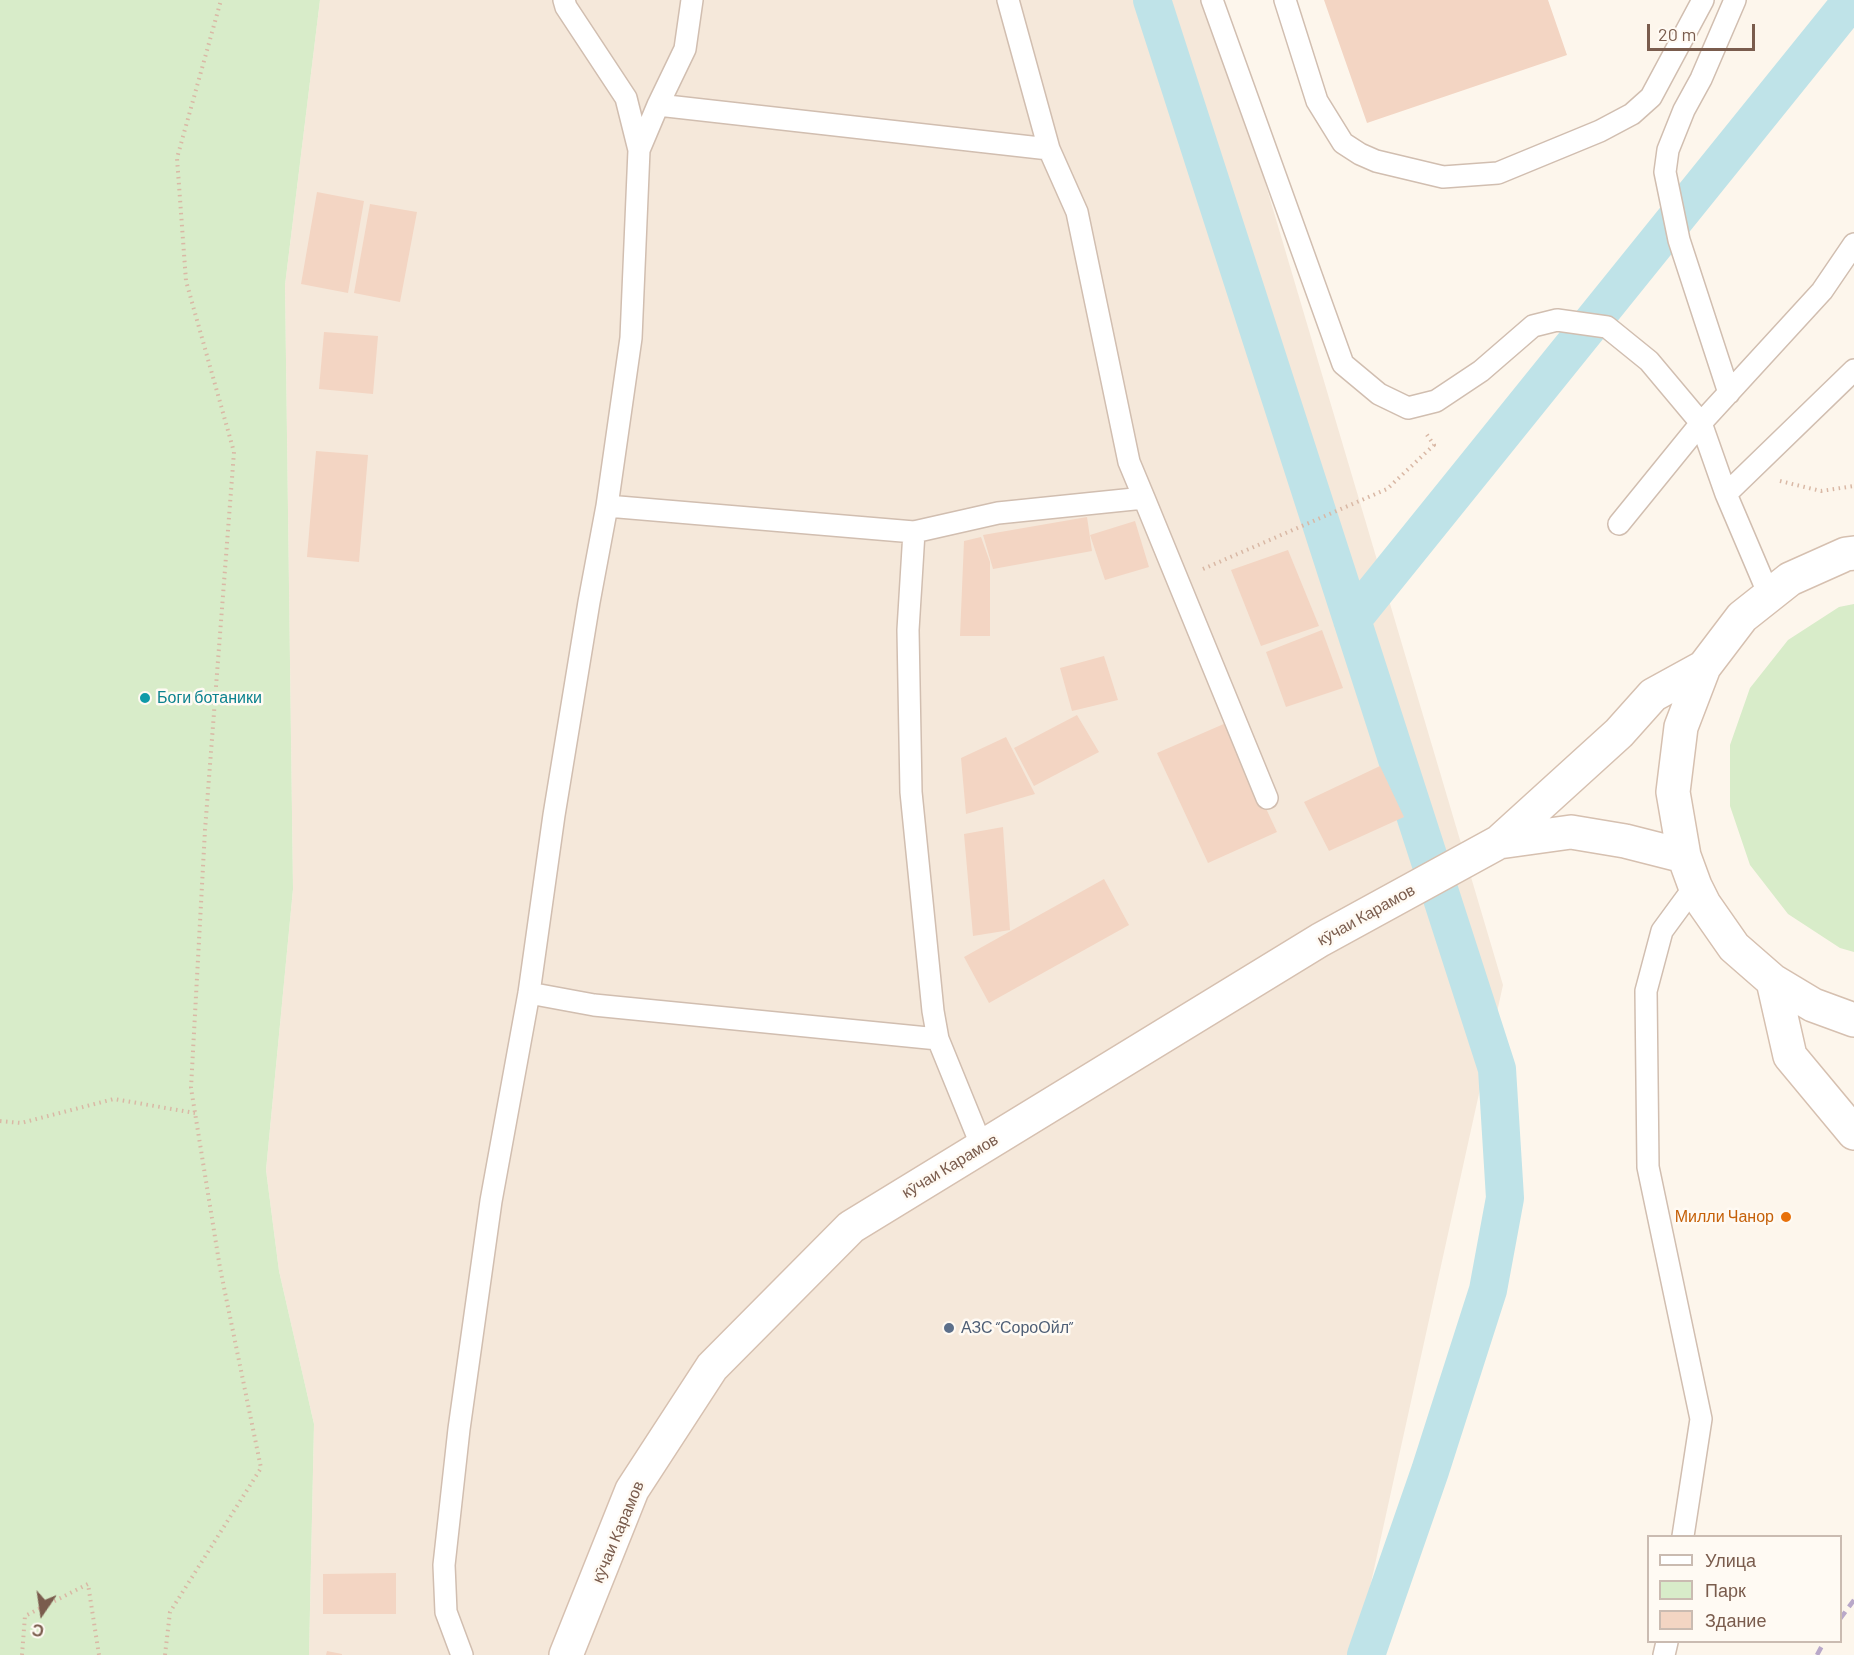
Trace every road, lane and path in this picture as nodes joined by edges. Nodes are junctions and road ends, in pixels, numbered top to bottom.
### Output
1 (221, 0) edge
2 (564, 0) edge
3 (692, 0) edge
4 (1008, 0) edge
5 (1212, 0) edge
6 (1285, 0) edge
7 (1703, 0) edge
8 (1735, 0) edge
9 (658, 105) junction
10 (1049, 149) junction
11 (639, 150) junction
12 (1854, 244) edge
13 (1854, 370) edge
14 (1729, 393) junction
15 (1408, 408) junction
16 (1701, 423) junction
17 (1752, 469) junction
18 (1854, 486) edge
19 (1726, 494) junction
20 (1144, 498) junction
21 (608, 506) junction
22 (1618, 524) dead end
23 (914, 532) junction
24 (1854, 553) edge
25 (1177, 579) junction
26 (1769, 595) junction
27 (1704, 667) junction
28 (1267, 798) dead end
29 (1499, 842) junction
30 (1689, 871) junction
31 (1773, 981) junction
32 (529, 993) junction
33 (1854, 1020) edge
34 (938, 1040) junction
35 (195, 1113) junction
36 (0, 1121) edge
37 (1854, 1133) edge
38 (982, 1147) junction
39 (1683, 1535) edge
40 (22, 1655) edge
41 (99, 1655) edge
42 (165, 1655) edge
43 (462, 1655) edge
44 (566, 1655) edge

1 - 35 path
2 - 11 lane
3 - 9 lane
4 - 10 lane
5 - 15 lane
6 - 7 lane
8 - 14 lane
9 - 10 lane
9 - 11 lane
10 - 20 lane
11 - 21 lane
12 - 14 lane
13 - 17 lane
14 - 16 lane
15 - 16 lane
15 - 25 path
16 - 19 lane
16 - 22 lane
17 - 18 path
17 - 19 lane
19 - 26 lane
20 - 23 lane
20 - 25 lane
21 - 23 lane
21 - 32 lane
23 - 34 lane
24 - 26 main road
25 - 28 lane
26 - 27 main road
27 - 29 main road, кӯчаи Карамов
27 - 30 main road
29 - 30 main road, кӯчаи Карамов
29 - 38 main road, кӯчаи Карамов
30 - 31 main road
30 - 39 lane
31 - 33 main road
31 - 37 main road
32 - 34 lane
32 - 43 lane
34 - 38 lane
35 - 36 path
35 - 42 path
38 - 44 main road, кӯчаи Карамов
40 - 41 path

